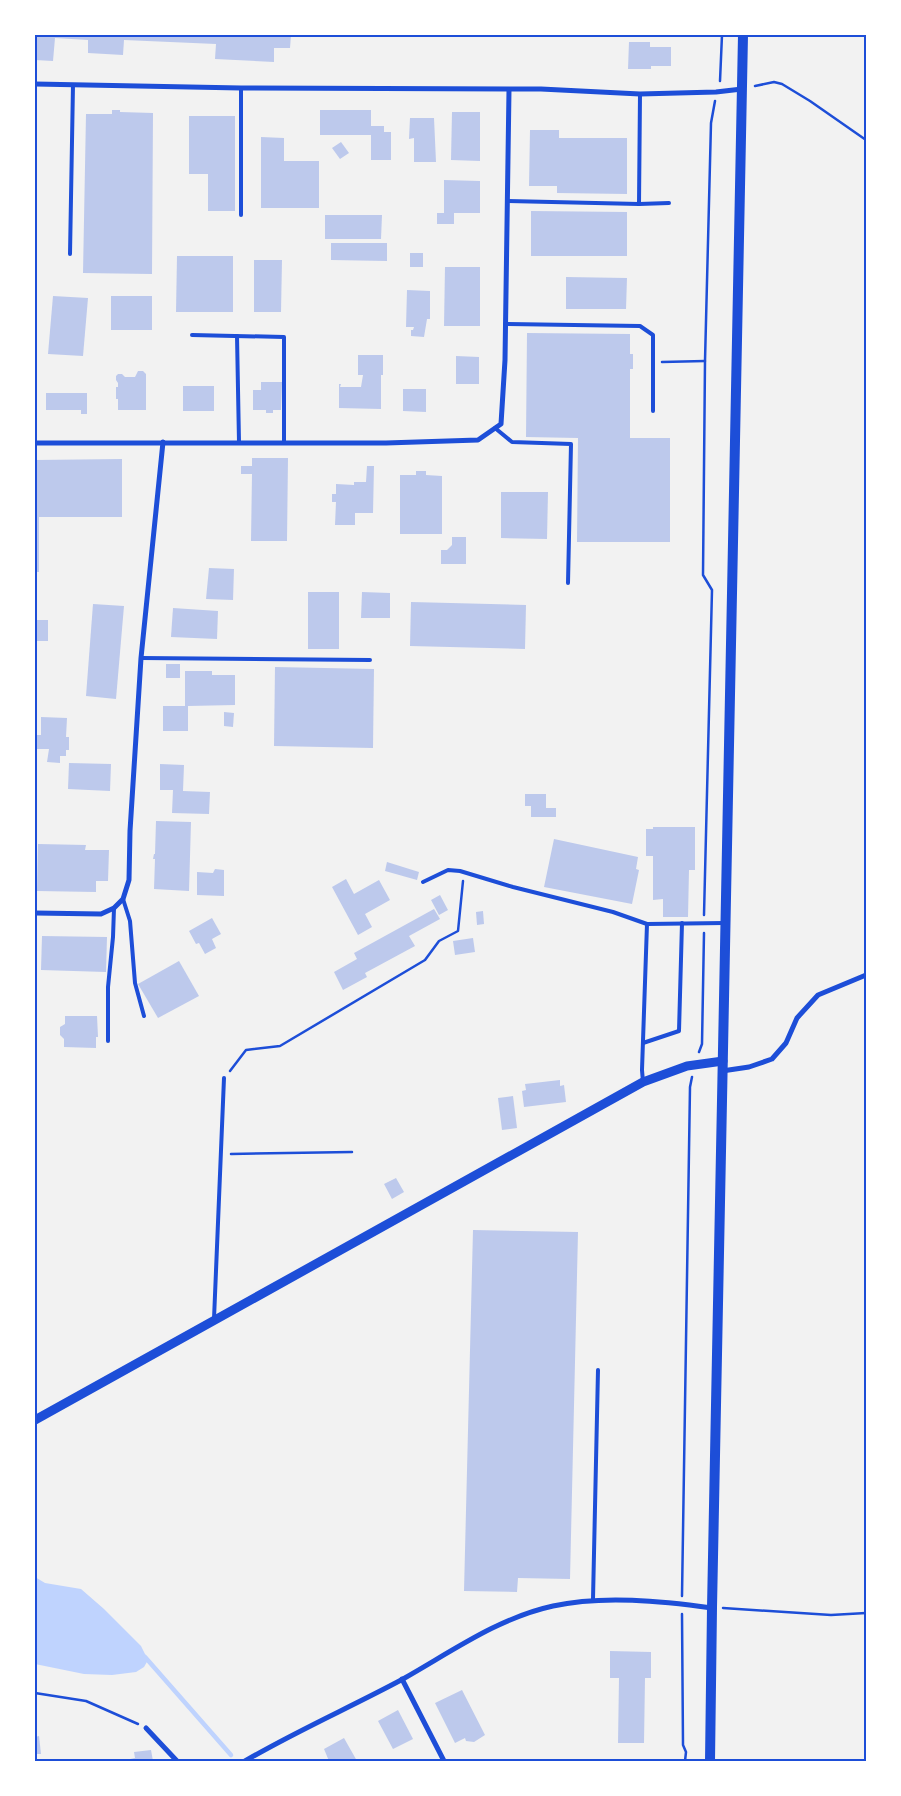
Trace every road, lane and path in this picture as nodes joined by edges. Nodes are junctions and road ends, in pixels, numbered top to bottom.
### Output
1 (722, 35) edge
2 (743, 35) edge
3 (35, 84) edge
4 (73, 85) junction
5 (240, 88) junction
6 (742, 89) junction
7 (509, 90) junction
8 (716, 92) junction
9 (640, 94) junction
10 (866, 140) edge
11 (507, 201) junction
12 (669, 203) dead end
13 (639, 204) junction
14 (241, 215) dead end
15 (70, 254) dead end
16 (505, 324) junction
17 (192, 335) dead end
18 (237, 336) junction
19 (705, 361) junction
20 (654, 363) junction
21 (653, 411) dead end
22 (495, 428) junction
23 (163, 442) junction
24 (239, 442) junction
25 (284, 442) junction
26 (35, 443) edge
27 (568, 583) dead end
28 (141, 658) junction
29 (370, 660) dead end
30 (462, 872) junction
31 (423, 882) dead end
32 (124, 899) junction
33 (114, 908) junction
34 (35, 913) edge
35 (704, 922) junction
36 (726, 922) junction
37 (682, 923) junction
38 (647, 924) junction
39 (866, 974) edge
40 (144, 1016) dead end
41 (108, 1041) dead end
42 (643, 1043) junction
43 (696, 1064) junction
44 (723, 1066) junction
45 (224, 1078) joint
46 (643, 1082) junction
47 (352, 1152) dead end
48 (222, 1154) junction
49 (214, 1321) junction
50 (598, 1370) dead end
51 (35, 1420) edge
52 (592, 1599) junction
53 (682, 1604) junction
54 (712, 1608) junction
55 (866, 1613) edge
56 (402, 1679) junction
57 (35, 1692) edge
58 (146, 1728) joint
59 (177, 1761) edge
60 (245, 1761) edge
61 (444, 1761) edge
62 (686, 1761) edge
63 (710, 1761) edge

1 - 8 path
2 - 6 main road
3 - 4 street
4 - 5 street
4 - 15 lane
5 - 7 street
5 - 14 lane
6 - 8 street
6 - 10 path
6 - 36 main road
7 - 9 street
7 - 11 street
8 - 9 street
8 - 19 path
9 - 13 lane
11 - 13 lane
11 - 16 street
12 - 13 lane
16 - 20 lane
16 - 22 street
17 - 18 lane
18 - 24 lane
18 - 25 lane
19 - 20 path
19 - 35 path
20 - 21 lane
22 - 25 street
22 - 27 lane
23 - 24 street
23 - 26 street
23 - 28 street
24 - 25 street
28 - 29 lane
28 - 32 street
30 - 31 lane
30 - 38 lane
30 - 45 path
32 - 33 street
32 - 40 lane
33 - 34 street
33 - 41 lane
35 - 36 lane
35 - 37 lane
35 - 43 path
36 - 44 main road
37 - 38 lane
37 - 42 lane
38 - 42 lane
39 - 44 street
42 - 46 lane
43 - 44 street
43 - 46 street
43 - 53 path
44 - 54 main road
45 - 48 lane
46 - 49 street
47 - 48 path
48 - 49 lane
49 - 51 street
50 - 52 lane
52 - 53 street
52 - 56 street
53 - 54 street
53 - 62 path
54 - 55 path
54 - 63 main road
56 - 60 street
56 - 61 street
57 - 58 path
58 - 59 street

